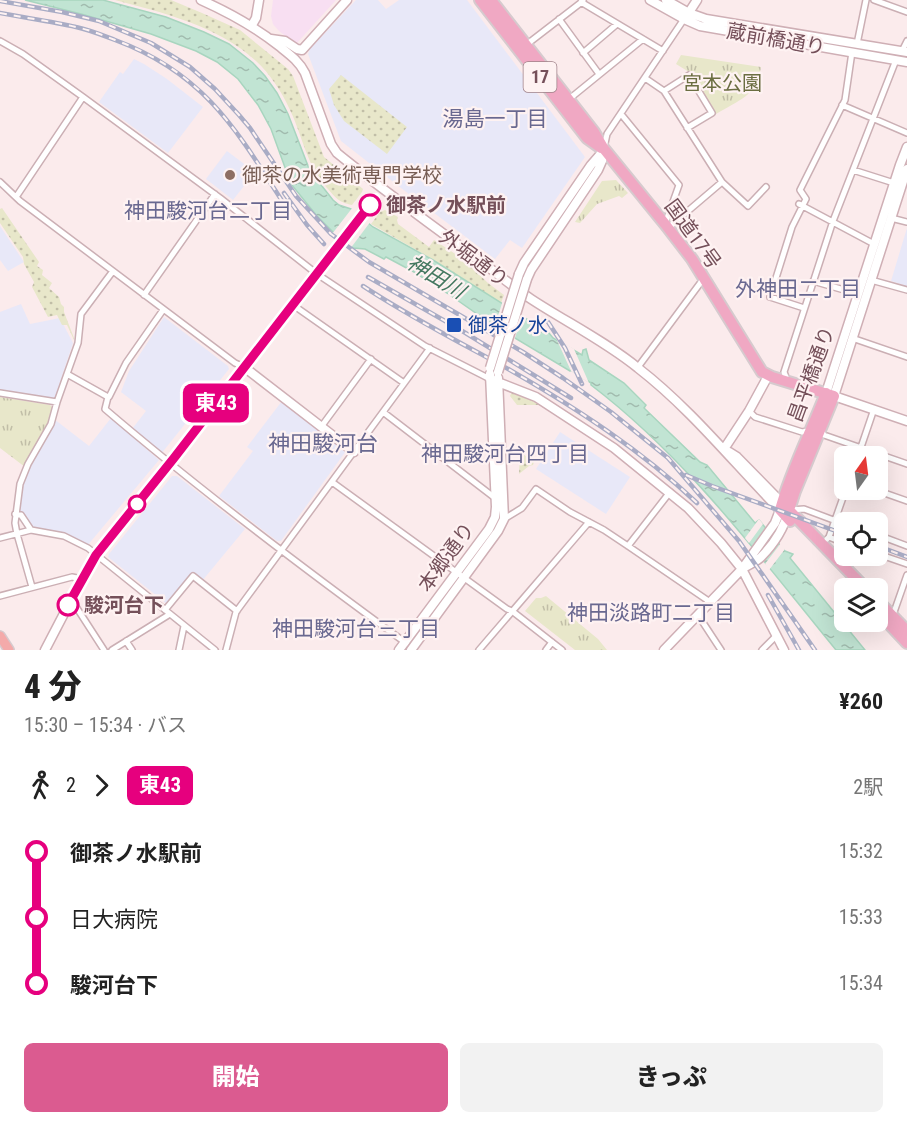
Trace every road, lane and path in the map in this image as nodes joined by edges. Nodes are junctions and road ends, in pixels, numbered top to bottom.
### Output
1 (201, 0) edge
2 (259, 0) edge
3 (347, 0) edge
4 (480, 0) edge
5 (491, 0) edge
6 (650, 0) edge
7 (666, 0) edge
8 (866, 0) edge
9 (874, 0) edge
10 (582, 1) edge
11 (696, 2) edge
12 (907, 12) edge
13 (687, 16) junction
14 (559, 19) junction
15 (617, 24) junction
16 (252, 25) junction
17 (270, 39) junction
18 (643, 39) junction
19 (0, 41) edge
20 (907, 41) edge
21 (857, 44) junction
22 (526, 45) junction
23 (663, 51) junction
24 (852, 52) junction
25 (905, 52) edge
26 (583, 53) junction
27 (896, 60) junction
28 (907, 62) edge
29 (599, 74) junction
30 (645, 78) junction
31 (664, 91) junction
32 (84, 98) junction
33 (568, 100) junction
34 (842, 105) junction
35 (621, 114) junction
36 (874, 118) junction
37 (687, 128) junction
38 (907, 133) edge
39 (907, 147) edge
40 (604, 150) junction
41 (907, 169) edge
42 (853, 170) junction
43 (0, 182) edge
44 (722, 182) junction
45 (894, 183) junction
46 (766, 187) dead end
47 (382, 189) junction
48 (215, 194) junction
49 (16, 197) junction
50 (801, 205) junction
51 (891, 218) junction
52 (832, 221) junction
53 (907, 222) edge
54 (667, 226) junction
55 (874, 244) junction
56 (113, 271) junction
57 (317, 274) junction
58 (704, 278) junction
59 (872, 280) junction
60 (813, 281) junction
61 (907, 290) edge
62 (858, 294) junction
63 (144, 295) junction
64 (293, 305) junction
65 (804, 308) junction
66 (163, 309) junction
67 (852, 339) junction
68 (429, 348) junction
69 (907, 357) edge
70 (371, 359) junction
71 (638, 367) junction
72 (244, 368) junction
73 (67, 374) junction
74 (494, 375) junction
75 (768, 376) junction
76 (404, 383) junction
77 (790, 383) junction
78 (0, 393) edge
79 (830, 394) junction
80 (108, 396) junction
81 (57, 402) junction
82 (874, 409) junction
83 (749, 411) junction
84 (383, 412) junction
85 (907, 421) edge
86 (321, 427) junction
87 (817, 427) junction
88 (855, 446) edge
89 (862, 446) edge
90 (724, 449) junction
91 (354, 452) junction
92 (888, 457) edge
93 (169, 464) junction
94 (907, 464) edge
95 (332, 482) junction
96 (670, 492) junction
97 (888, 494) edge
98 (495, 498) junction
99 (907, 501) edge
100 (784, 510) junction
101 (15, 514) junction
102 (504, 519) junction
103 (834, 521) edge
104 (589, 522) junction
105 (834, 523) edge
106 (31, 530) junction
107 (17, 534) junction
108 (0, 538) edge
109 (888, 539) edge
110 (826, 541) junction
111 (834, 542) edge
112 (628, 546) junction
113 (907, 546) edge
114 (281, 551) junction
115 (96, 555) junction
116 (888, 557) edge
117 (907, 564) edge
118 (742, 569) junction
119 (461, 575) junction
120 (907, 575) edge
121 (846, 578) edge
122 (857, 578) edge
123 (81, 579) junction
124 (32, 587) junction
125 (0, 596) edge
126 (71, 599) junction
127 (710, 602) junction
128 (237, 611) junction
129 (512, 611) junction
130 (167, 612) junction
131 (888, 612) edge
132 (698, 615) junction
133 (892, 616) junction
134 (888, 623) edge
135 (184, 626) junction
136 (907, 631) edge
137 (0, 636) edge
138 (776, 636) junction
139 (126, 641) junction
140 (552, 642) junction
141 (907, 643) edge
142 (409, 648) edge
143 (9, 650) edge
144 (45, 650) edge
145 (104, 650) edge
146 (112, 650) edge
147 (132, 650) edge
148 (179, 650) edge
149 (215, 650) edge
150 (226, 650) edge
151 (479, 650) edge
152 (546, 650) edge
153 (562, 650) edge
154 (664, 650) edge
155 (721, 650) edge
156 (762, 650) edge
157 (784, 650) edge

1 - 16 main road, 外堀通り
2 - 16 main road
3 - 17 main road
4 - 40 highway, 17
5 - 22 highway, 17
6 - 13 main road, 蔵前橋通り
7 - 13 main road, 蔵前橋通り
8 - 21 street
9 - 12 street
10 - 14 street
10 - 15 street
11 - 13 main road
13 - 21 main road, 蔵前橋通り
13 - 23 street
13 - 24 main road, 蔵前橋通り
14 - 22 street
14 - 26 street
15 - 18 street
15 - 26 street
16 - 17 main road, 外堀通り
17 - 47 main road, 外堀通り
18 - 23 street
18 - 29 street
19 - 32 street
20 - 25 street
21 - 25 main road, 蔵前橋通り
22 - 33 highway, 17
23 - 30 street
24 - 27 main road, 蔵前橋通り
24 - 34 street
26 - 29 street
27 - 28 main road, 蔵前橋通り
27 - 36 street
29 - 33 street
30 - 31 street
30 - 35 street
31 - 37 street
31 - 37 street
32 - 48 street
32 - 49 street
33 - 40 highway, 17
34 - 36 street
34 - 50 street
35 - 40 street
35 - 54 street
36 - 38 street
36 - 42 street
37 - 44 street
39 - 45 main road, 昌平橋通り
40 - 54 highway, 国道17号 / 17
40 - 74 main road, bridge
41 - 51 main road, 昌平橋通り
42 - 45 street
42 - 52 street
43 - 49 street
44 - 46 street
44 - 54 street
45 - 55 main road, 昌平橋通り
47 - 57 main road, bridge
47 - 71 main road, 外堀通り
48 - 57 street
48 - 63 street
49 - 56 street
50 - 52 street
50 - 65 street
51 - 53 street
51 - 59 main road, 昌平橋通り
52 - 55 street
52 - 60 street
54 - 58 highway, 国道17号 / 17
55 - 62 main road, 昌平橋通り
56 - 63 street
56 - 73 street
57 - 64 main road
57 - 68 street
58 - 71 street
58 - 75 highway, 国道17号 / 17
59 - 61 street
59 - 67 main road, 昌平橋通り
60 - 62 street
60 - 65 street
62 - 79 main road, 昌平橋通り
63 - 66 street
64 - 70 street
64 - 72 main road
65 - 77 street
66 - 72 street
66 - 80 street
67 - 69 street
67 - 79 main road, 昌平橋通り
68 - 74 street
68 - 76 street
70 - 76 street
70 - 86 street
71 - 90 main road, 外堀通り
72 - 86 main road
72 - 93 main road
73 - 80 street
73 - 81 street
74 - 96 main road
74 - 98 main road, 本郷通り
74 - 102 main road, 本郷通り
75 - 77 highway
75 - 83 main road
76 - 84 street
77 - 79 highway
78 - 81 street
79 - 82 main road
79 - 87 highway, 昌平橋通り
80 - 93 street
81 - 101 street
82 - 85 main road
82 - 89 street
83 - 87 street
83 - 90 main road
84 - 91 street
84 - 98 street
86 - 91 main road
87 - 88 street
87 - 100 highway, 昌平橋通り
90 - 100 main road, 外堀通り
91 - 95 street
92 - 94 street
93 - 114 street
93 - 115 main road
95 - 114 street
95 - 119 street
96 - 112 street
96 - 118 main road
97 - 99 street
98 - 119 main road, 本郷通り
100 - 103 street
100 - 110 highway
100 - 118 main road
100 - 118 main road
100 - 121 highway
101 - 106 street
101 - 107 street
102 - 104 street
102 - 119 main road, 本郷通り
104 - 112 street
104 - 129 street
105 - 110 street
106 - 107 street
106 - 115 street
107 - 108 street
107 - 124 street
109 - 113 street
110 - 111 street
110 - 122 highway
112 - 127 street
114 - 128 street
114 - 142 street
115 - 123 main road
115 - 130 street
116 - 117 street
118 - 127 main road
118 - 138 main road
119 - 129 street
119 - 142 main road, 本郷通り
120 - 133 street
123 - 124 street
123 - 126 main road
124 - 125 street
126 - 144 main road
126 - 145 street
127 - 132 main road
128 - 130 street
128 - 150 street
129 - 140 street
129 - 151 street
130 - 135 street
130 - 139 street
131 - 133 highway
132 - 154 main road
132 - 155 street
133 - 136 highway
134 - 141 highway
135 - 148 street
135 - 149 street
137 - 143 main road
138 - 156 street
138 - 157 main road
139 - 146 street
139 - 147 street
140 - 152 street
140 - 153 street

